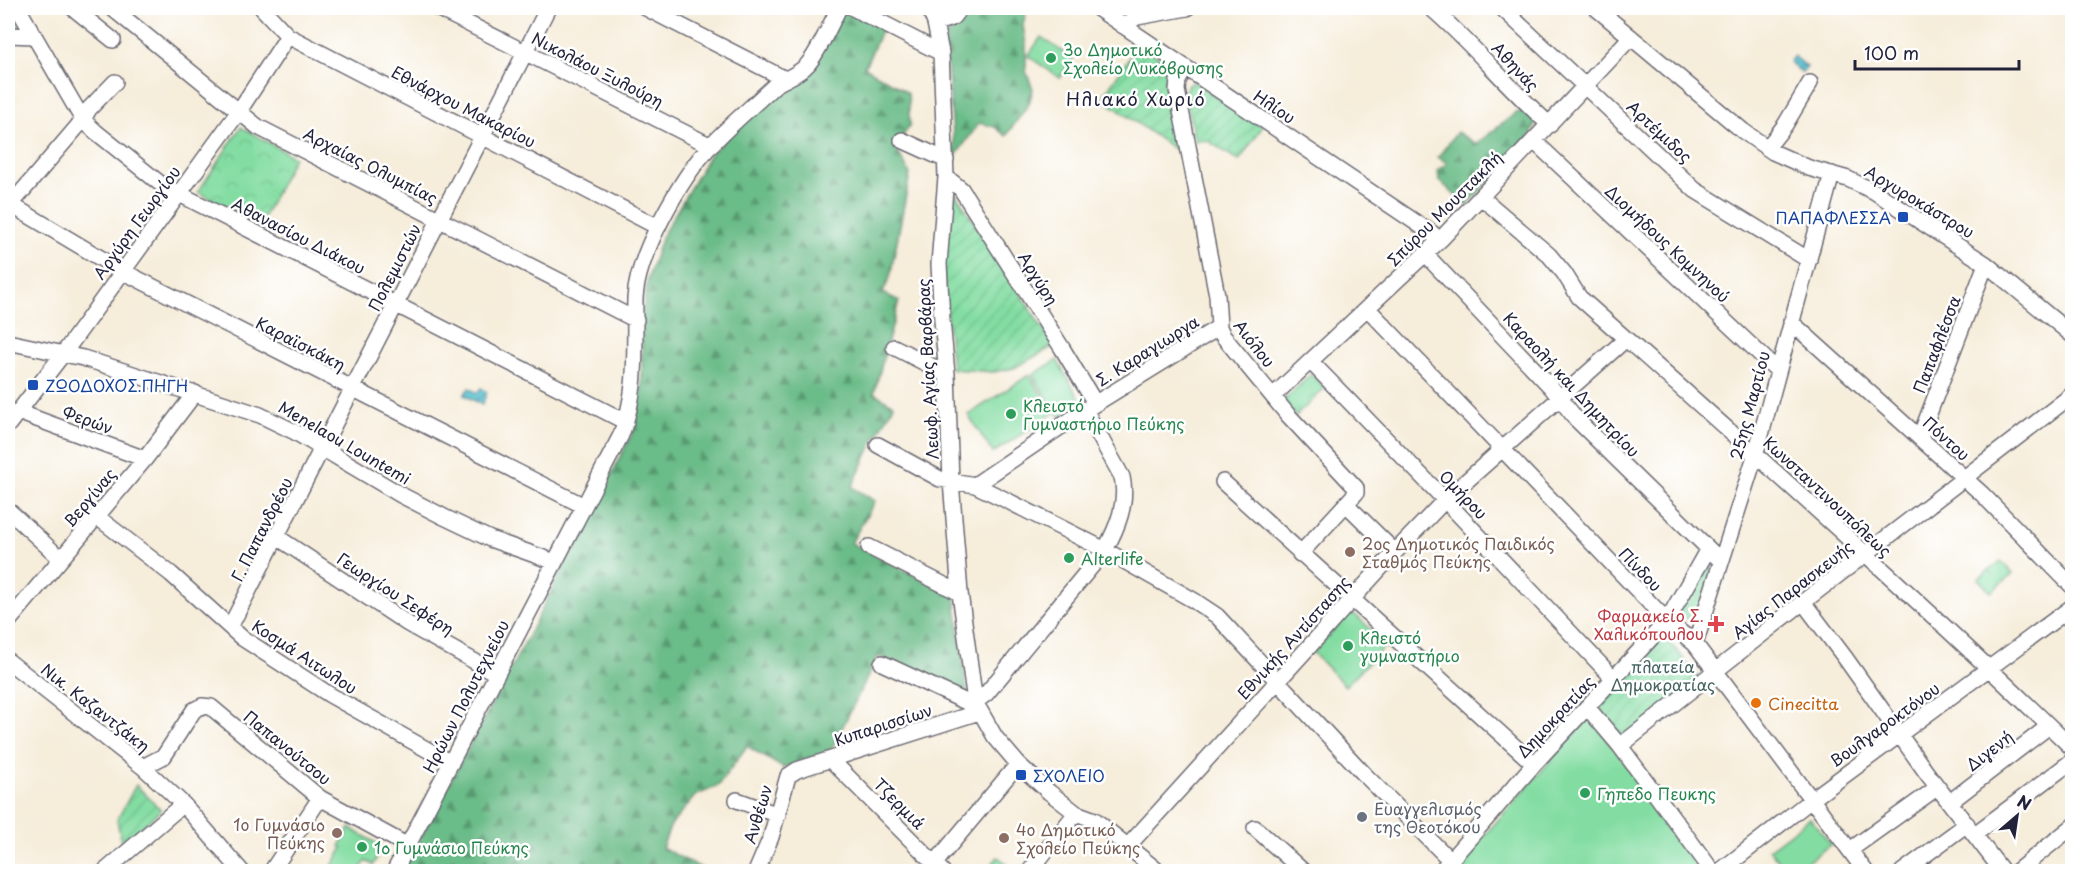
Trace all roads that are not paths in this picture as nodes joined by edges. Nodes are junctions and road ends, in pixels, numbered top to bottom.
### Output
1 (18, 8) edge
2 (72, 8) edge
3 (112, 8) edge
4 (262, 8) edge
5 (437, 8) edge
6 (548, 8) edge
7 (646, 8) edge
8 (839, 8) edge
9 (853, 8) edge
10 (929, 8) edge
11 (960, 8) edge
12 (1097, 8) edge
13 (1187, 8) edge
14 (1431, 8) edge
15 (1502, 8) edge
16 (1596, 8) edge
17 (935, 23) junction
18 (1123, 26) junction
19 (8, 35) edge
20 (34, 36) junction
21 (288, 36) junction
22 (1631, 37) junction
23 (113, 40) dead end
24 (525, 52) junction
25 (941, 53) junction
26 (1185, 68) junction
27 (785, 79) junction
28 (116, 81) dead end
29 (1810, 82) dead end
30 (1586, 86) junction
31 (239, 111) junction
32 (83, 120) junction
33 (1550, 125) junction
34 (482, 136) junction
35 (902, 140) dead end
36 (1534, 141) junction
37 (711, 146) junction
38 (1767, 148) junction
39 (946, 160) junction
40 (1832, 174) junction
41 (946, 177) junction
42 (179, 194) junction
43 (1481, 197) junction
44 (8, 205) edge
45 (438, 220) junction
46 (658, 226) junction
47 (1433, 234) dead end
48 (1425, 254) junction
49 (1809, 260) junction
50 (1986, 264) junction
51 (122, 271) junction
52 (396, 305) junction
53 (1368, 309) junction
54 (636, 320) junction
55 (1791, 322) junction
56 (1219, 327) junction
57 (2073, 335) edge
58 (1626, 339) junction
59 (8, 342) edge
60 (894, 347) dead end
61 (63, 354) junction
62 (1311, 362) junction
63 (1777, 370) junction
64 (947, 374) junction
65 (353, 389) junction
66 (195, 393) junction
67 (2073, 395) edge
68 (1274, 396) junction
69 (1559, 400) junction
70 (1090, 406) junction
71 (18, 412) junction
72 (626, 422) junction
73 (8, 425) edge
74 (1920, 437) junction
75 (878, 445) dead end
76 (322, 447) junction
77 (1503, 451) junction
78 (1756, 453) junction
79 (145, 459) junction
80 (1965, 478) junction
81 (951, 482) junction
82 (1222, 482) dead end
83 (975, 485) junction
84 (1445, 500) junction
85 (1346, 504) junction
86 (584, 506) junction
87 (8, 510) edge
88 (96, 516) junction
89 (277, 537) junction
90 (869, 547) dead end
91 (1708, 549) junction
92 (1105, 550) junction
93 (1395, 552) junction
94 (1300, 554) junction
95 (1865, 555) junction
96 (61, 559) junction
97 (1721, 561) junction
98 (555, 562) junction
99 (2073, 586) edge
100 (960, 593) junction
101 (1351, 600) junction
102 (1803, 602) junction
103 (2073, 607) edge
104 (1667, 621) junction
105 (8, 622) edge
106 (230, 627) junction
107 (1695, 644) junction
108 (8, 661) edge
109 (882, 663) dead end
110 (1989, 669) junction
111 (1716, 671) junction
112 (497, 674) junction
113 (1614, 679) junction
114 (1279, 681) junction
115 (211, 707) joint
116 (977, 707) junction
117 (1587, 707) junction
118 (2049, 726) junction
119 (1899, 736) junction
120 (1620, 746) junction
121 (2073, 748) edge
122 (831, 760) junction
123 (2073, 761) edge
124 (451, 763) junction
125 (1018, 764) junction
126 (1534, 764) junction
127 (143, 767) junction
128 (797, 770) joint
129 (1938, 787) junction
130 (320, 798) junction
131 (737, 800) dead end
132 (1811, 800) junction
133 (1950, 802) junction
134 (183, 804) junction
135 (1076, 813) junction
136 (778, 815) junction
137 (2073, 827) edge
138 (1255, 828) dead end
139 (1971, 829) junction
140 (408, 846) junction
141 (1128, 846) junction
142 (1850, 850) junction
143 (1140, 866) edge
144 (1445, 866) edge
145 (939, 867) edge
146 (104, 872) edge
147 (242, 872) edge
148 (271, 872) edge
149 (394, 872) edge
150 (756, 872) edge
151 (1029, 872) edge
152 (1159, 872) edge
153 (1304, 872) edge
154 (1713, 872) edge
155 (1719, 872) edge
156 (1866, 872) edge
157 (1902, 872) edge
158 (2003, 872) edge
159 (2016, 872) edge

1 - 20 street, Αθανασίου Διάκου
2 - 23 street
3 - 31 street, Αρχαίας Ολυμπίας
4 - 21 street, Εθνάρχου Μακαρίου
5 - 24 street, Νικολάου Ξυλούρη
6 - 24 street, Πολεμιστών
7 - 27 street
8 - 27 street, Ηρώων Πολυτεχνείου
9 - 25 street
10 - 17 street, Λεωφ. Αγίας Βαρβάρας
11 - 17 street
12 - 18 street, Ηλίου
13 - 18 street
14 - 33 street, Αθηνάς
15 - 30 street, Αρτέμιδος
16 - 22 street, Αργυροκάστρου
17 - 25 street, Λεωφ. Αγίας Βαρβάρας
18 - 26 street, Ηλίου
19 - 20 street
20 - 32 street, Αθανασίου Διάκου
21 - 31 street, Αργύρη Γεωργίου
21 - 34 street, Εθνάρχου Μακαρίου
22 - 30 street, Σπύρου Μουστακλή
22 - 38 street, Αργυροκάστρου
24 - 34 street, Πολεμιστών
24 - 37 street, Νικολάου Ξυλούρη
25 - 39 street, Λεωφ. Αγίας Βαρβάρας
26 - 47 street, Ηλίου
26 - 56 street, Αιόλου
27 - 37 street, Ηρώων Πολυτεχνείου
28 - 32 street
29 - 38 street
30 - 33 street, Σπύρου Μουστακλή
30 - 49 street, Αρτέμιδος
31 - 42 street, Αργύρη Γεωργίου
31 - 45 street, Αρχαίας Ολυμπίας
32 - 42 street, Αθανασίου Διάκου
32 - 44 street
33 - 36 street, Σπύρου Μουστακλή
34 - 45 street, Πολεμιστών
34 - 46 street, Εθνάρχου Μακαρίου
35 - 39 street
36 - 43 street, Σπύρου Μουστακλή
36 - 63 street, Διομήδους Κομνηνού
37 - 46 street, Ηρώων Πολυτεχνείου
38 - 40 street, Αργυροκάστρου
39 - 41 street, Λεωφ. Αγίας Βαρβάρας
40 - 49 street, 25ης Μαρτίου
40 - 50 street, Αργυροκάστρου
41 - 64 street, Λεωφ. Αγίας Βαρβάρας
41 - 70 street, Αργύρη
42 - 51 street, Αργύρη Γεωργίου
42 - 52 street, Αθανασίου Διάκου
43 - 48 street, Σπύρου Μουστακλή
43 - 58 street, Κωνσταντινουπόλεως
44 - 51 street, Καραϊσκάκη
45 - 52 street, Πολεμιστών
45 - 54 street, Αρχαίας Ολυμπίας
46 - 54 street, Ηρώων Πολυτεχνείου
48 - 53 street, Σπύρου Μουστακλή
48 - 69 street, Καραολή και Δημητρίου
49 - 55 street, 25ης Μαρτίου
50 - 57 street, Αργυροκάστρου
50 - 74 street, Παπαφλέσσα
51 - 61 street, Αργύρη Γεωργίου
51 - 65 street, Καραϊσκάκη
52 - 65 street, Πολεμιστών
52 - 72 street, Αθανασίου Διάκου
53 - 62 street, Σπύρου Μουστακλή
53 - 77 street, Πίνδου
54 - 72 street, Ηρώων Πολυτεχνείου
55 - 63 street, 25ης Μαρτίου
55 - 74 street, Πόντου
56 - 68 street, Αιόλου
56 - 70 street, Σ. Καραγιωργα
58 - 69 street, Εθνικής Αντίστασης
58 - 78 street, Κωνσταντινουπόλεως
59 - 61 street, Menelaou Lountemi
60 - 64 street
61 - 66 street, Menelaou Lountemi
61 - 71 street, Αργύρη Γεωργίου
62 - 68 street, Σπύρου Μουστακλή
62 - 84 street, Ομήρου
63 - 78 street, 25ης Μαρτίου
64 - 81 street, Λεωφ. Αγίας Βαρβάρας
65 - 76 street, Πολεμιστών
65 - 86 street, Καραϊσκάκη
66 - 76 street, Menelaou Lountemi
66 - 79 street, Βεργίνας
67 - 80 street, Αγίας Παρασκευής
68 - 85 street, Αιόλου
69 - 77 street, Εθνικής Αντίστασης
69 - 91 street, Καραολή και Δημητρίου
70 - 83 street, Σ. Καραγιωργα
70 - 92 street, Αργύρη
71 - 73 street, Αργύρη Γεωργίου
71 - 79 street, Φερών
72 - 86 street, Ηρώων Πολυτεχνείου
74 - 80 street, Πόντου
75 - 81 street
76 - 89 street, Γ. Παπανδρέου
76 - 98 street, Menelaou Lountemi
77 - 84 street, Εθνικής Αντίστασης
77 - 104 street, Πίνδου
78 - 95 street, Κωνσταντινουπόλεως
78 - 97 street, 25ης Μαρτίου
79 - 88 street, Βεργίνας
80 - 95 street, Αγίας Παρασκευής
80 - 99 street, Πόντου
81 - 83 street
81 - 100 street, Λεωφ. Αγίας Βαρβάρας
82 - 94 street
83 - 92 street
84 - 93 street, Εθνικής Αντίστασης
84 - 113 street, Ομήρου
85 - 93 street
85 - 94 street
86 - 98 street, Ηρώων Πολυτεχνείου
87 - 96 street
88 - 96 street, Βεργίνας
88 - 106 street, Κοσμά Αιτωλου
89 - 106 street, Γ. Παπανδρέου
89 - 112 street, Γεωργίου Σεφέρη
90 - 100 street
91 - 97 street, Καραολή και Δημητρίου
91 - 104 street, Δημοκρατίας
92 - 114 street
92 - 116 street, Αργύρη
93 - 101 street, Εθνικής Αντίστασης
94 - 101 street
95 - 102 street, Αγίας Παρασκευής
95 - 110 street, Κωνσταντινουπόλεως
96 - 105 street, Βεργίνας
97 - 107 street, 25ης Μαρτίου
98 - 112 street, Ηρώων Πολυτεχνείου
100 - 116 street, Λεωφ. Αγίας Βαρβάρας
101 - 114 street, Εθνικής Αντίστασης
101 - 126 street
102 - 111 street, Αγίας Παρασκευής
102 - 119 street
103 - 110 street, Βουλγαροκτόνου
104 - 107 street, Πίνδου
104 - 113 street, Δημοκρατίας
106 - 124 street, Κοσμά Αιτωλου
107 - 111 street, Πίνδου
108 - 127 street, Νικ. Καζαντζάκη
109 - 116 street
110 - 118 street, Κωνσταντινουπόλεως
110 - 119 street, Βουλγαροκτόνου
111 - 120 street, Αγίας Παρασκευής
111 - 132 street, Πίνδου
112 - 124 street, Ηρώων Πολυτεχνείου
113 - 117 street, Δημοκρατίας
114 - 141 street, Εθνικής Αντίστασης
114 - 144 street
115 - 127 street, Νικ. Καζαντζάκη
115 - 130 street, Παπανούτσου
116 - 122 street, Κυπαρισσίων
116 - 125 street
117 - 120 street
117 - 126 street, Δημοκρατίας
118 - 121 street, Κωνσταντινουπόλεως
118 - 133 street, Διγενή
119 - 129 street
119 - 132 street, Βουλγαροκτόνου
120 - 154 street
122 - 128 street, Κυπαρισσίων
122 - 145 street, Τζερμιά
123 - 139 street
124 - 140 street, Ηρώων Πολυτεχνείου
125 - 135 street
125 - 145 street
126 - 144 street, Δημοκρατίας
127 - 134 street
128 - 136 street, Ανθέων
129 - 133 street
129 - 142 street
130 - 140 street, Παπανούτσου
130 - 148 street
131 - 136 street
132 - 142 street, Πίνδου
132 - 155 street, Βουλγαροκτόνου
133 - 139 street
134 - 146 street
134 - 147 street
135 - 141 street
135 - 151 street
136 - 150 street, Ανθέων
137 - 159 street
138 - 153 street
139 - 157 street
139 - 158 street
140 - 149 street, Ηρώων Πολυτεχνείου
141 - 143 street
142 - 156 street, Πίνδου
143 - 152 street

